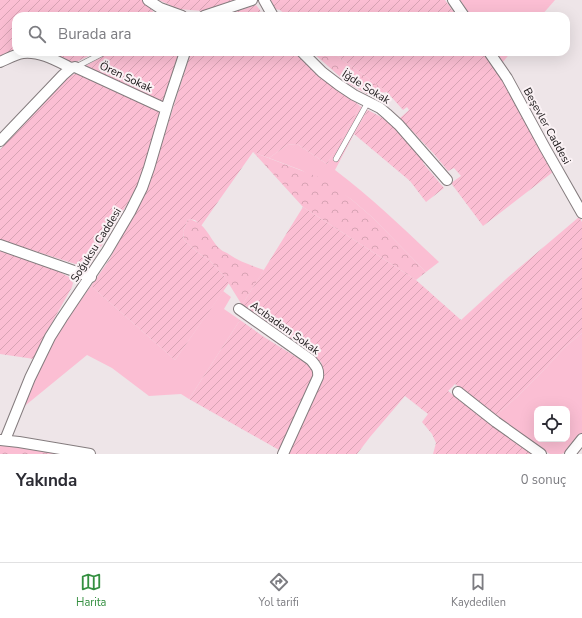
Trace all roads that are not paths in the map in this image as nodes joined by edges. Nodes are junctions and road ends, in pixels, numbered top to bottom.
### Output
1 (148, 0) edge
2 (252, 0) edge
3 (264, 0) edge
4 (453, 0) edge
5 (164, 12) edge
6 (216, 12) edge
7 (272, 12) edge
8 (461, 12) edge
9 (15, 56) edge
10 (43, 56) edge
11 (97, 56) edge
12 (184, 56) edge
13 (306, 56) edge
14 (492, 56) edge
15 (0, 62) edge
16 (73, 68) junction
17 (368, 102) junction
18 (166, 109) junction
19 (0, 141) edge
20 (336, 159) dead end
21 (447, 180) dead end
22 (582, 213) edge
23 (0, 245) edge
24 (91, 277) junction
25 (239, 309) dead end
26 (458, 392) dead end
27 (582, 439) edge
28 (2, 440) edge
29 (90, 454) edge
30 (283, 454) edge
31 (541, 454) edge
32 (570, 454) edge

1 - 5 street
2 - 6 street
3 - 7 street
4 - 8 street
9 - 15 street, Ören Sokak
10 - 16 street, Ören Sokak
11 - 16 lane
12 - 18 street, Soğuksu Caddesi
13 - 17 street, İğde Sokak
14 - 22 street, Beşevler Caddesi
16 - 18 street, Ören Sokak
16 - 19 street
17 - 20 lane
17 - 21 street, İğde Sokak
18 - 24 street, Soğuksu Caddesi
23 - 24 street
24 - 28 street, Soğuksu Caddesi
25 - 30 street, Acıbadem Sokak
26 - 31 street
27 - 32 street
28 - 29 street

